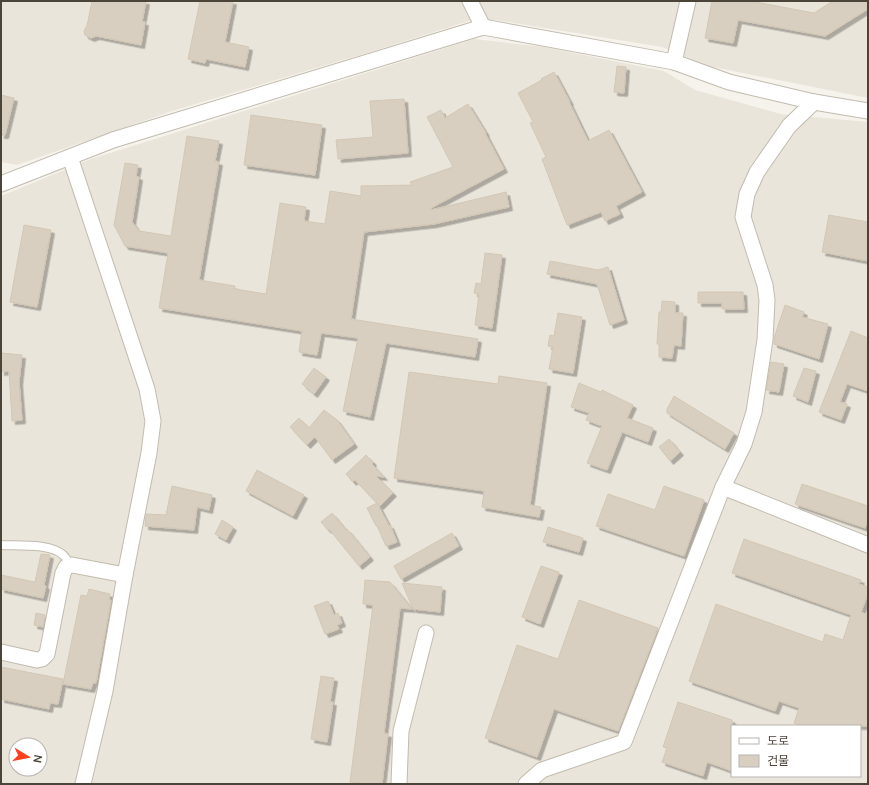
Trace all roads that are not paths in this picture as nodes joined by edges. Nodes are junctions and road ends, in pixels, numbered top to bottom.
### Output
1 (470, 1) edge
2 (688, 1) edge
3 (483, 27) junction
4 (674, 62) junction
5 (814, 102) junction
6 (868, 111) edge
7 (70, 157) junction
8 (1, 184) edge
9 (723, 487) junction
10 (868, 545) edge
11 (1, 546) edge
12 (70, 566) junction
13 (125, 575) junction
14 (426, 633) dead end
15 (1, 652) edge
16 (83, 784) edge
17 (399, 784) edge
18 (526, 784) edge

1 - 3 street
2 - 4 street
3 - 4 street
3 - 7 street
4 - 5 street
5 - 6 street
5 - 9 street
7 - 8 street
7 - 13 street
9 - 10 street
9 - 18 street
11 - 12 lane
12 - 13 street
12 - 15 street
13 - 16 street
14 - 17 street

